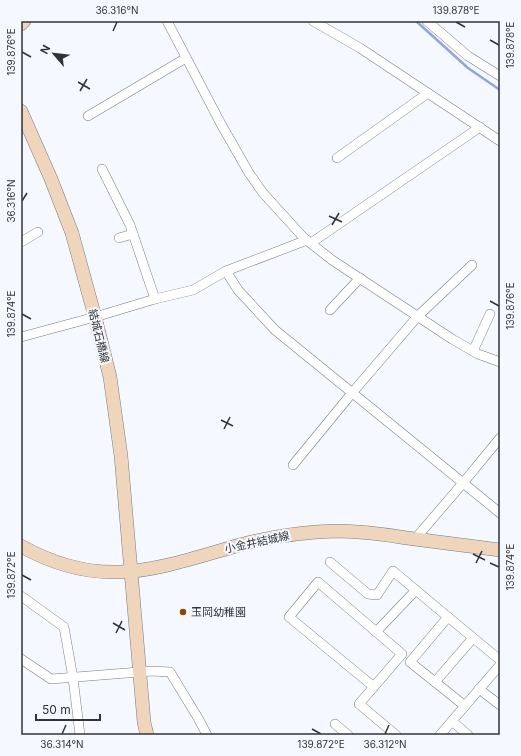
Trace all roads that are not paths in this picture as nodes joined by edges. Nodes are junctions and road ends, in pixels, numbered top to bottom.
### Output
1 (24, 21) edge
2 (167, 21) edge
3 (313, 21) edge
4 (427, 21) edge
5 (21, 24) edge
6 (186, 58) junction
7 (500, 76) edge
8 (428, 93) junction
9 (21, 111) edge
10 (88, 116) dead end
11 (480, 127) junction
12 (500, 141) edge
13 (337, 158) dead end
14 (102, 169) dead end
15 (38, 232) dead end
16 (133, 234) junction
17 (119, 238) dead end
18 (21, 242) edge
19 (309, 242) junction
20 (472, 265) dead end
21 (226, 271) junction
22 (360, 278) junction
23 (155, 299) junction
24 (330, 310) dead end
25 (490, 314) dead end
26 (418, 316) junction
27 (95, 317) junction
28 (21, 337) edge
29 (473, 351) junction
30 (500, 362) edge
31 (352, 393) junction
32 (500, 438) edge
33 (293, 466) dead end
34 (463, 483) junction
35 (500, 513) edge
36 (415, 539) junction
37 (21, 546) edge
38 (500, 550) edge
39 (330, 562) dead end
40 (132, 572) junction
41 (416, 590) junction
42 (21, 596) edge
43 (448, 617) junction
44 (376, 632) junction
45 (473, 638) junction
46 (21, 659) edge
47 (500, 660) edge
48 (500, 665) edge
49 (140, 672) junction
50 (73, 678) junction
51 (435, 682) junction
52 (374, 687) junction
53 (479, 689) junction
54 (500, 705) edge
55 (465, 706) junction
56 (452, 722) junction
57 (335, 724) dead end
58 (80, 735) edge
59 (147, 735) edge
60 (207, 735) edge
61 (348, 735) edge
62 (396, 735) edge
63 (440, 735) edge
64 (468, 735) edge

1 - 5 main road
2 - 6 street
3 - 8 street
4 - 7 street
6 - 10 street
6 - 19 street
8 - 11 street
8 - 13 street
9 - 27 main road, 結城石橋線
11 - 12 street
11 - 19 street
14 - 16 street
15 - 18 street
16 - 17 street
16 - 23 street
19 - 21 street
19 - 22 street
20 - 26 street
21 - 23 street
21 - 31 street
22 - 24 street
22 - 26 street
23 - 27 street
25 - 29 street
26 - 29 street
26 - 31 street
27 - 28 street
27 - 40 main road, 結城石橋線
29 - 30 street
31 - 33 street
31 - 34 street
32 - 34 street
34 - 35 street
34 - 36 street
36 - 38 main road, 小金井結城線
36 - 40 main road, 小金井結城線
37 - 40 main road, 小金井結城線
39 - 41 street
40 - 49 main road, 結城石橋線
41 - 43 street
41 - 44 street
42 - 50 street
43 - 45 street
43 - 51 street
44 - 52 street
44 - 52 street
45 - 47 street
45 - 51 street
46 - 50 street
48 - 53 street
49 - 50 street
49 - 59 main road, 結城石橋線
49 - 60 street
50 - 58 street
51 - 55 street
52 - 62 street
53 - 54 street
53 - 55 street
55 - 56 street
56 - 63 street
56 - 64 street
57 - 61 street

